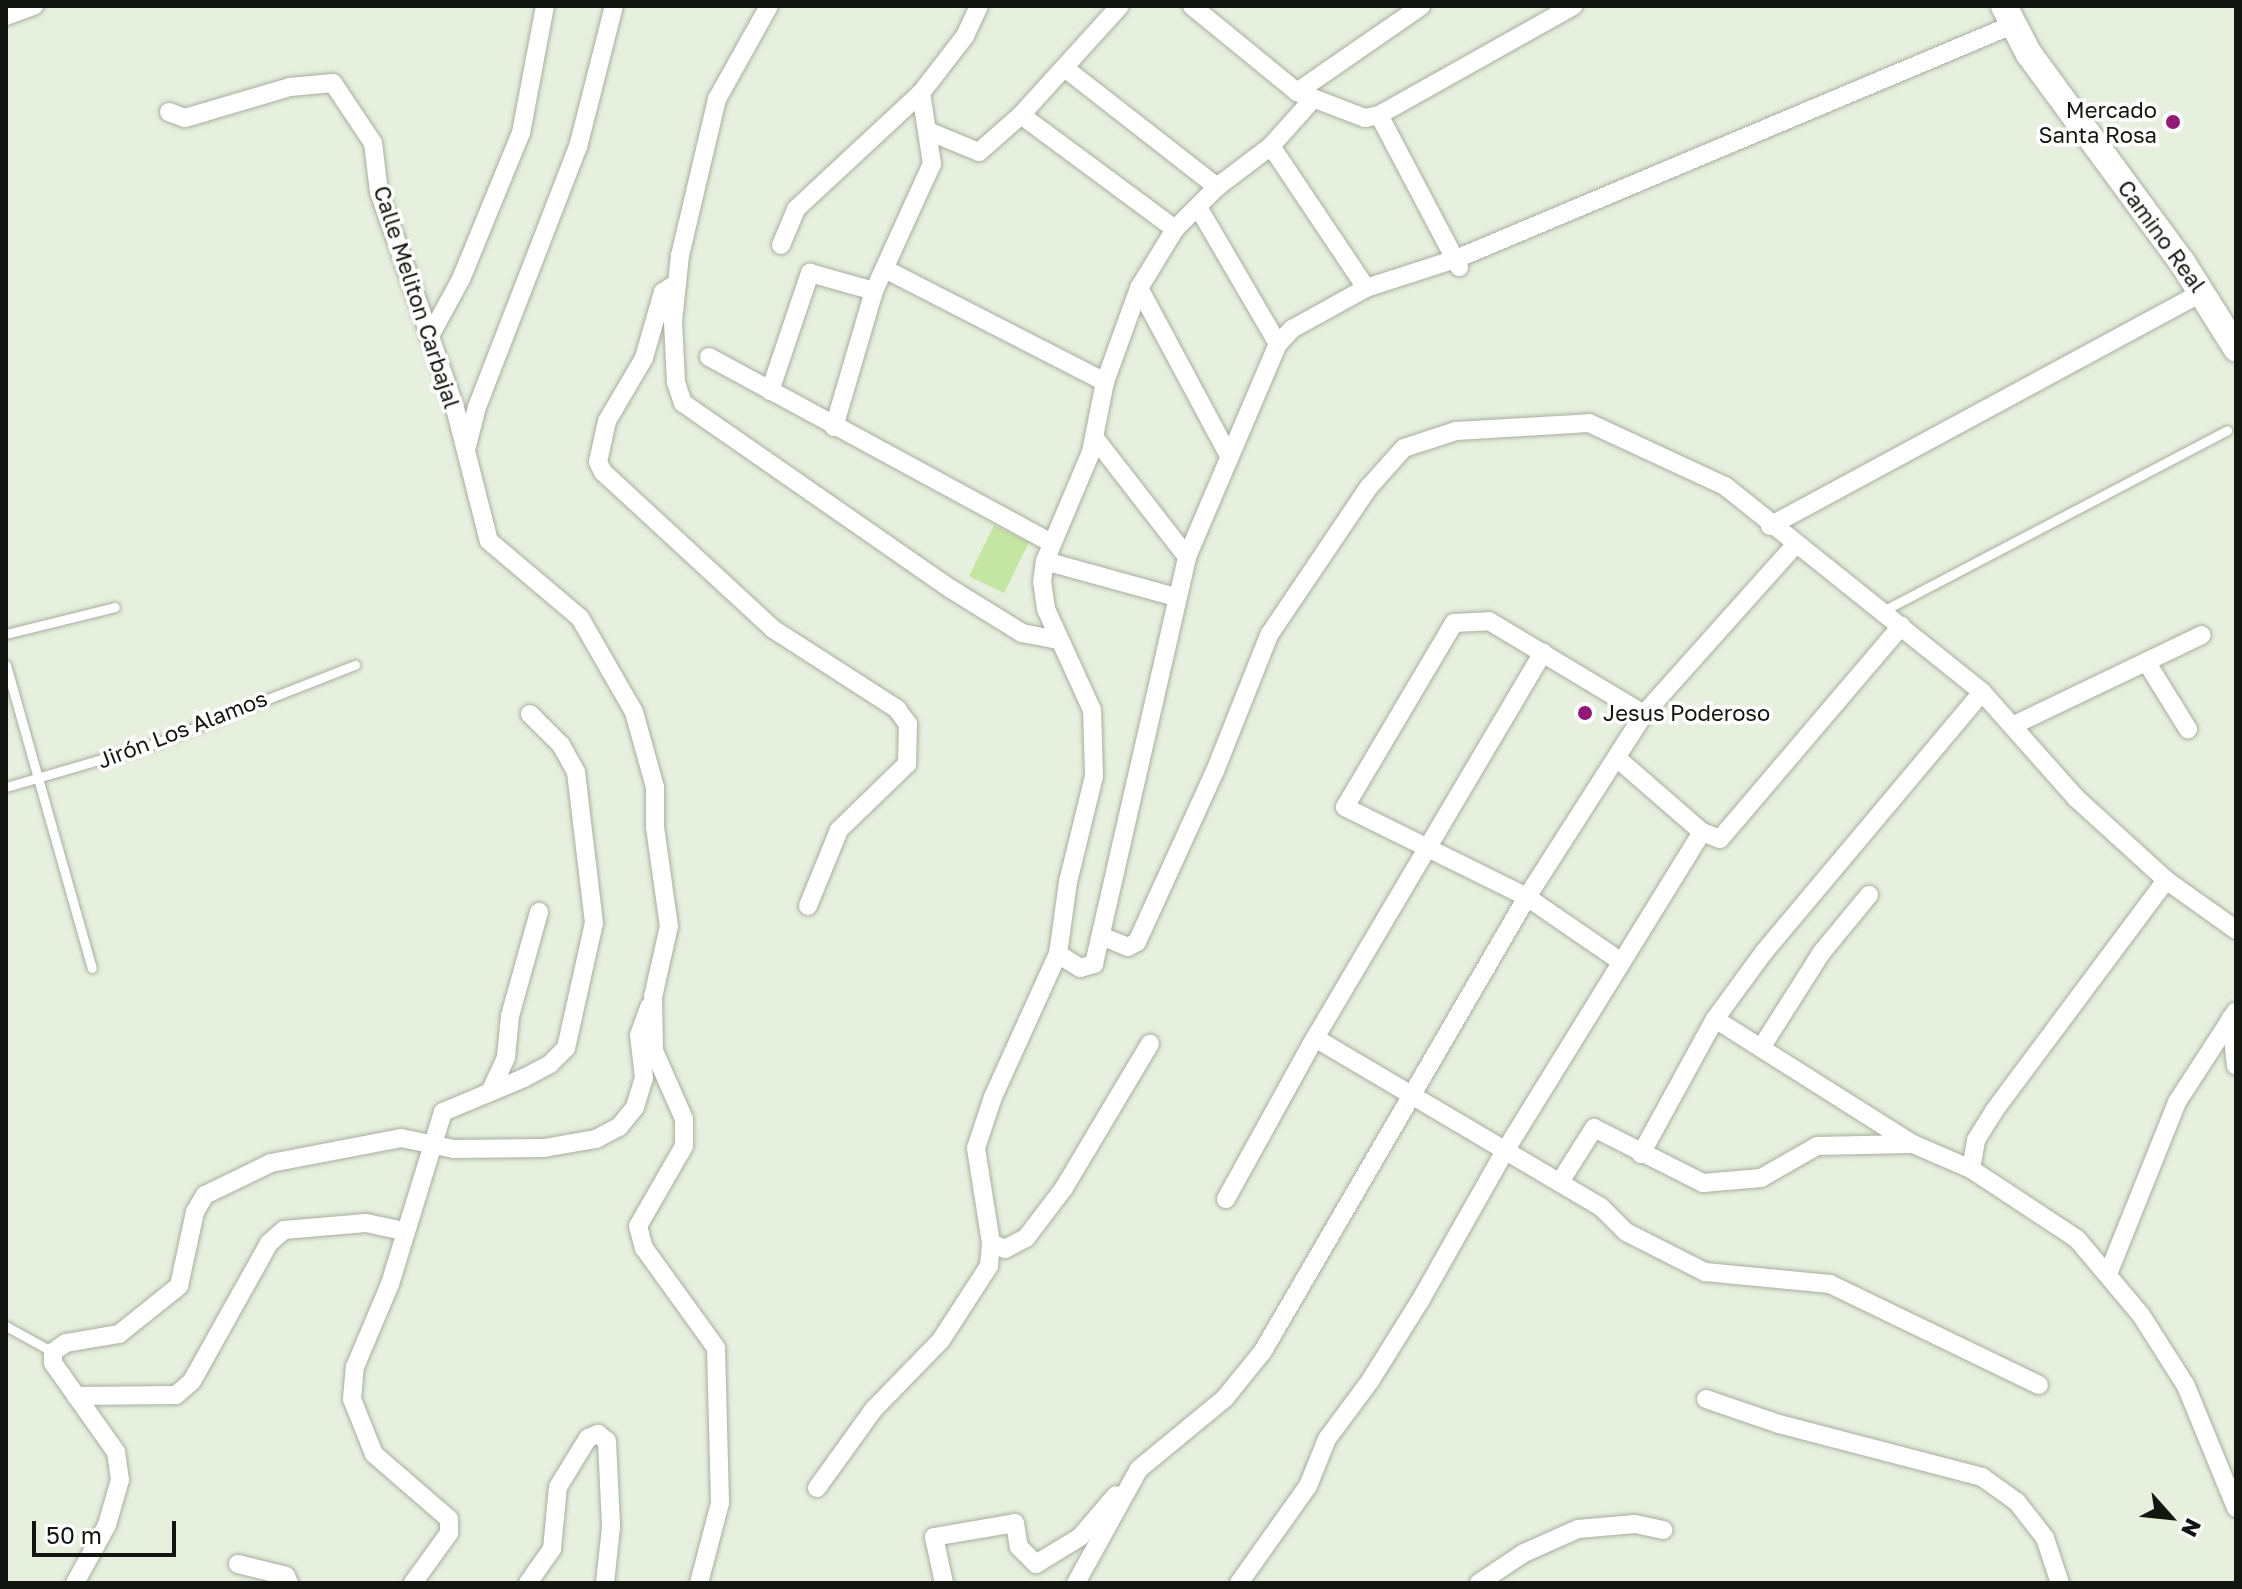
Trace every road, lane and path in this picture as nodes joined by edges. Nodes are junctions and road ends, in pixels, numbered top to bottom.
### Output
1 (34, 6) edge
2 (545, 6) edge
3 (614, 6) edge
4 (769, 6) edge
5 (979, 6) edge
6 (1120, 6) edge
7 (1192, 6) edge
8 (1421, 6) edge
9 (1573, 6) edge
10 (6, 16) edge
11 (2008, 16) edge
12 (1066, 69) junction
13 (921, 93) junction
14 (1305, 96) junction
15 (169, 112) dead end
16 (1021, 115) junction
17 (1379, 115) junction
18 (928, 131) junction
19 (1271, 146) junction
20 (1217, 187) junction
21 (1198, 207) junction
22 (1175, 229) junction
23 (781, 245) dead end
24 (1457, 263) junction
25 (887, 270) junction
26 (677, 283) junction
27 (1139, 288) junction
28 (1366, 288) junction
29 (874, 291) junction
30 (2203, 292) junction
31 (431, 334) junction
32 (1278, 344) junction
33 (2236, 348) edge
34 (709, 357) dead end
35 (1105, 382) junction
36 (770, 391) junction
37 (834, 427) junction
38 (2227, 430) dead end
39 (1094, 437) junction
40 (465, 452) junction
41 (1229, 456) junction
42 (1770, 526) junction
43 (1052, 543) junction
44 (1794, 546) junction
45 (1187, 557) junction
46 (1045, 561) junction
47 (1176, 597) junction
48 (115, 607) dead end
49 (1881, 612) junction
50 (1901, 626) junction
51 (6, 634) edge
52 (2202, 635) dead end
53 (1059, 640) junction
54 (1543, 652) junction
55 (2147, 663) junction
56 (6, 665) edge
57 (355, 665) dead end
58 (1982, 692) junction
59 (530, 714) dead end
60 (1644, 714) junction
61 (2014, 725) junction
62 (2188, 729) dead end
63 (1618, 759) junction
64 (35, 781) junction
65 (6, 787) edge
66 (1702, 832) junction
67 (1426, 847) junction
68 (2166, 880) junction
69 (1869, 895) dead end
70 (1527, 897) junction
71 (808, 906) dead end
72 (539, 912) dead end
73 (2236, 930) edge
74 (1101, 936) junction
75 (1058, 954) junction
76 (1620, 961) junction
77 (92, 968) dead end
78 (653, 997) junction
79 (2233, 1015) edge
80 (1715, 1019) junction
81 (1315, 1038) junction
82 (1150, 1044) dead end
83 (1761, 1048) junction
84 (2236, 1066) edge
85 (490, 1092) junction
86 (1413, 1093) junction
87 (1913, 1144) junction
88 (432, 1145) junction
89 (1505, 1151) junction
90 (1641, 1154) junction
91 (1971, 1169) junction
92 (1560, 1182) junction
93 (1226, 1199) dead end
94 (403, 1231) junction
95 (991, 1243) junction
96 (2108, 1274) junction
97 (6, 1326) edge
98 (53, 1352) junction
99 (2039, 1385) dead end
100 (76, 1396) junction
101 (1706, 1399) dead end
102 (1139, 1469) junction
103 (817, 1488) dead end
104 (2236, 1508) edge
105 (1663, 1530) dead end
106 (238, 1564) dead end
107 (75, 1583) edge
108 (289, 1583) edge
109 (413, 1583) edge
110 (528, 1583) edge
111 (605, 1583) edge
112 (699, 1583) edge
113 (944, 1583) edge
114 (1076, 1583) edge
115 (1239, 1583) edge
116 (1479, 1583) edge
117 (2060, 1583) edge

1 - 10 street
2 - 31 street
3 - 40 street
4 - 26 street
5 - 13 street
6 - 12 street
7 - 14 street
8 - 14 street
9 - 17 street
11 - 24 street
11 - 30 street, Camino Real
12 - 16 street
12 - 20 street
13 - 18 street
13 - 23 street
14 - 17 street
14 - 19 street
15 - 31 street, Calle Meliton Carbajal
16 - 18 street
16 - 22 street
17 - 24 street
18 - 25 street
19 - 20 street
19 - 28 street
20 - 21 street
21 - 22 street
21 - 32 street
22 - 27 street
24 - 28 street
25 - 29 street
25 - 35 street
26 - 53 street
26 - 71 street
27 - 35 street
27 - 41 street
28 - 32 street
29 - 36 street
29 - 37 street
30 - 33 street, Camino Real
30 - 42 street
31 - 40 street, Calle Meliton Carbajal
32 - 41 street
34 - 36 street
35 - 39 street
36 - 37 street
37 - 43 street
38 - 49 lane
39 - 43 street
39 - 45 street
40 - 78 street, Calle Meliton Carbajal
41 - 45 street
42 - 44 street
42 - 74 street
43 - 46 street
44 - 49 street
44 - 60 street
45 - 47 street
46 - 47 street
46 - 53 street
47 - 74 street
48 - 51 lane
49 - 50 street
50 - 58 street
50 - 66 street
52 - 55 street
53 - 75 street
54 - 60 street
54 - 67 street
54 - 67 street
55 - 61 street
55 - 62 street
56 - 64 lane
57 - 64 lane, Jirón Los Alamos
58 - 61 street
58 - 80 street
59 - 85 street
60 - 63 street
61 - 68 street
63 - 66 street
63 - 70 street
64 - 65 lane, Jirón Los Alamos
64 - 77 lane
66 - 76 street
67 - 70 street
67 - 81 street
68 - 73 street
68 - 91 street
69 - 83 street
70 - 76 street
70 - 86 street
72 - 85 street
74 - 75 street
75 - 95 street
76 - 89 street
78 - 88 street
78 - 112 street
79 - 84 street
79 - 96 street
80 - 83 street
80 - 90 street
81 - 86 street
81 - 93 street
82 - 95 street
83 - 87 street
85 - 88 street
86 - 89 street
86 - 102 street
87 - 90 street
87 - 91 street
88 - 94 street
88 - 98 street
89 - 92 street
89 - 115 street
90 - 92 street
91 - 96 street
92 - 99 street
94 - 100 street
94 - 109 street
95 - 103 street
96 - 104 street
97 - 98 lane
98 - 100 street
100 - 107 street
101 - 117 street
102 - 113 street
102 - 114 street
105 - 116 street
106 - 108 street
110 - 111 street

